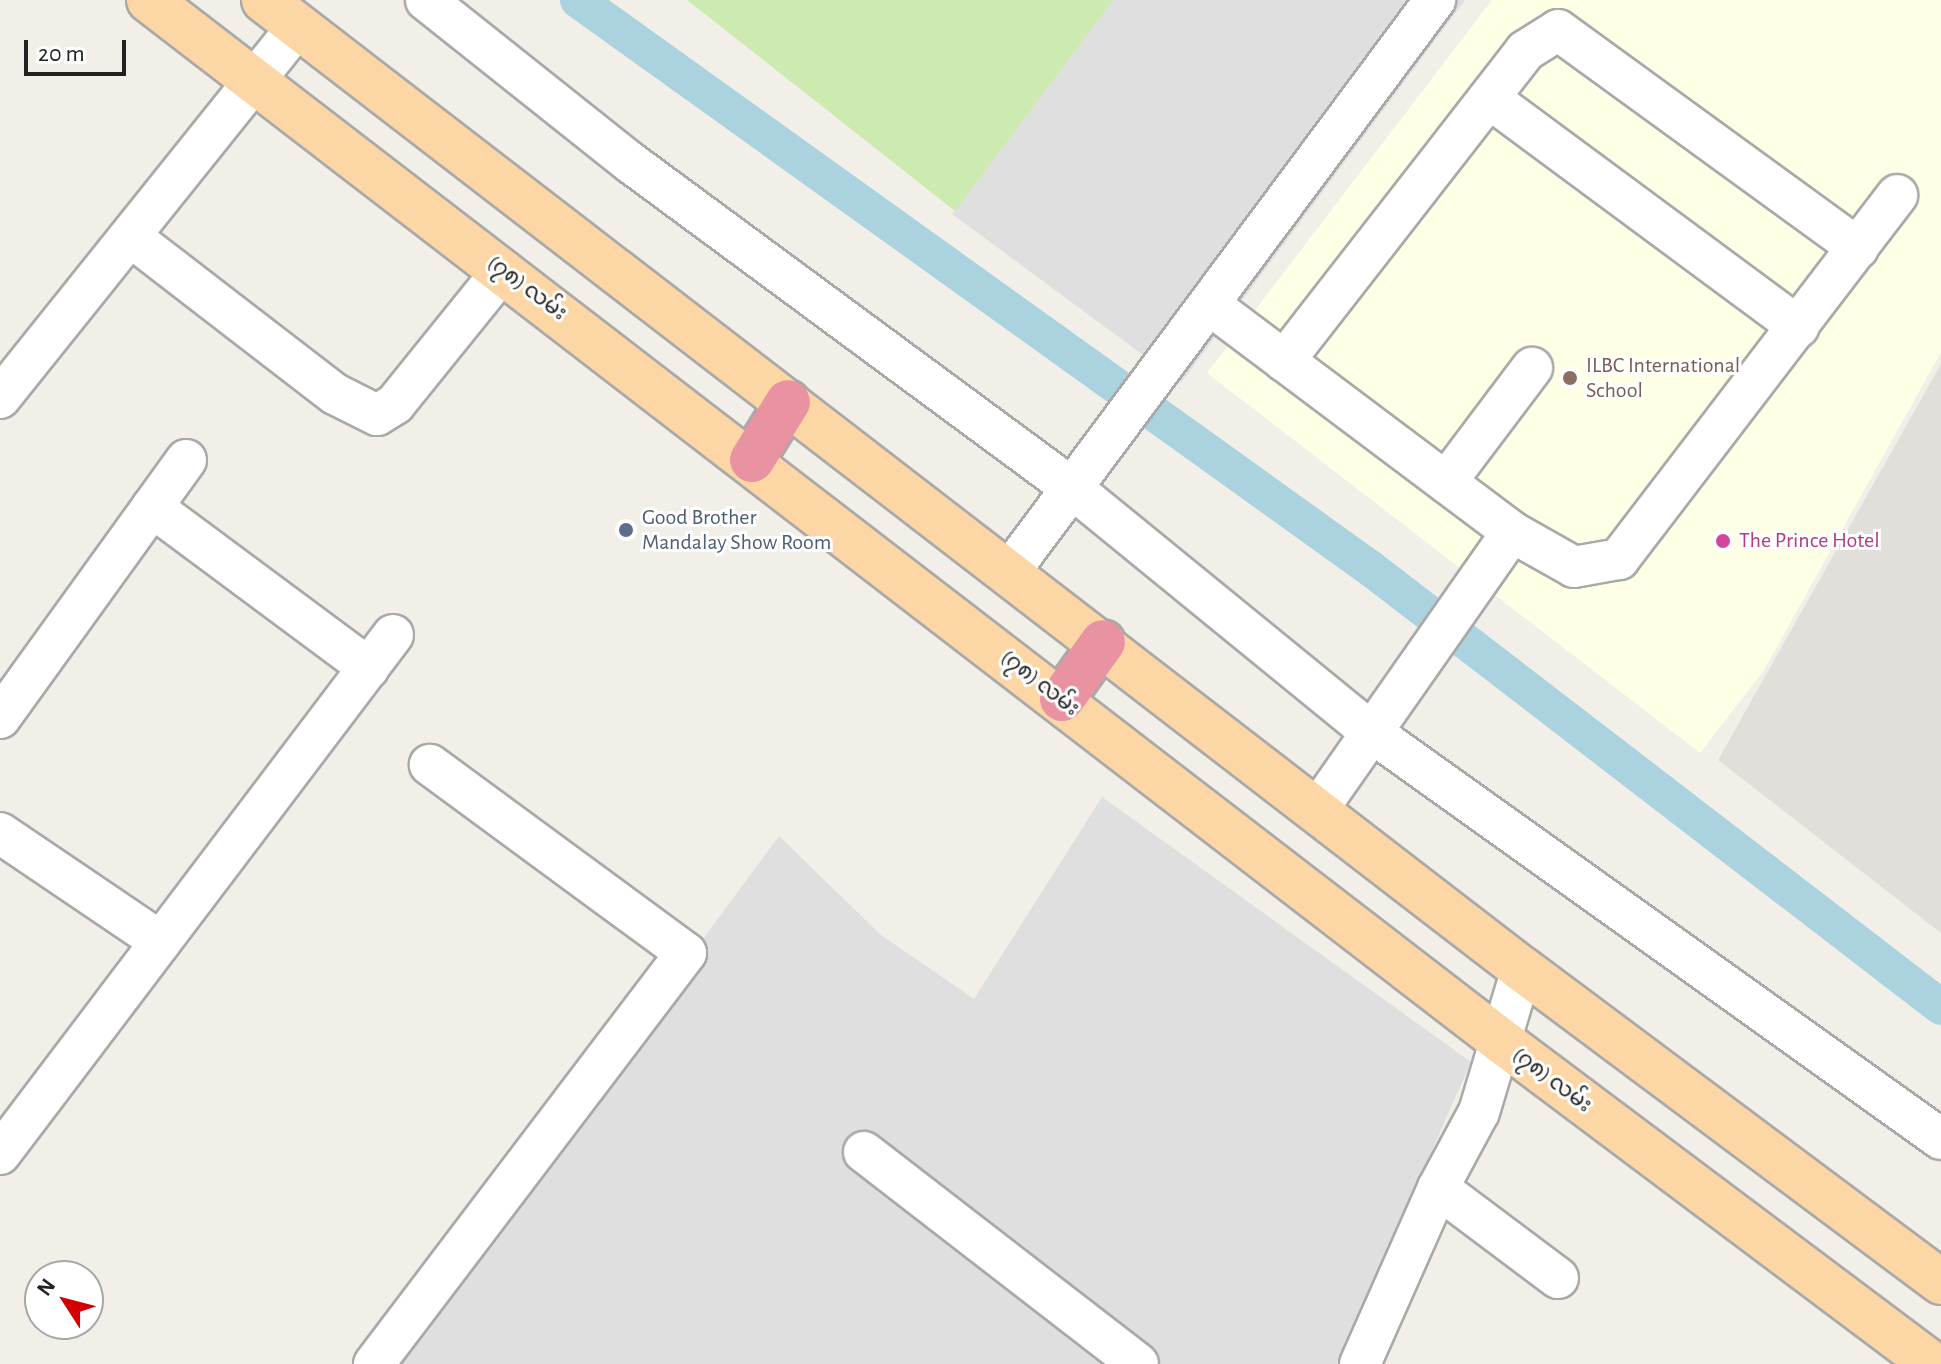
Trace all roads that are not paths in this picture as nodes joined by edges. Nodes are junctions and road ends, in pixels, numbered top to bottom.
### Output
1 (149, 0) edge
2 (264, 0) edge
3 (426, 0) edge
4 (1435, 0) edge
5 (299, 25) junction
6 (257, 82) junction
7 (1489, 98) junction
8 (1897, 195) dead end
9 (131, 237) junction
10 (1858, 248) junction
11 (503, 270) junction
12 (1210, 305) junction
13 (1799, 327) junction
14 (1284, 361) junction
15 (1532, 368) dead end
16 (0, 398) edge
17 (788, 402) junction
18 (186, 460) dead end
19 (752, 460) junction
20 (1446, 482) junction
21 (1073, 489) junction
22 (152, 507) junction
23 (1512, 532) junction
24 (1010, 571) junction
25 (393, 635) dead end
26 (1103, 642) junction
27 (369, 668) junction
28 (1062, 699) junction
29 (0, 718) edge
30 (1371, 732) junction
31 (430, 765) dead end
32 (1317, 810) junction
33 (0, 833) edge
34 (161, 942) junction
35 (1522, 969) junction
36 (1504, 1043) junction
37 (1941, 1139) edge
38 (864, 1152) dead end
39 (0, 1154) edge
40 (1438, 1188) junction
41 (1558, 1278) dead end
42 (1941, 1282) edge
43 (374, 1364) edge
44 (1138, 1364) edge
45 (1360, 1364) edge
46 (1932, 1364) edge

1 - 6 main road, (၇၈) လမ်း
2 - 5 main road
3 - 21 street
4 - 12 street
5 - 6 street
5 - 17 main road
6 - 9 street
6 - 11 main road, (၇၈) လမ်း
7 - 10 street
7 - 13 street
7 - 14 street
8 - 10 street
9 - 11 street
9 - 16 street
10 - 13 street
11 - 19 main road, (၇၈) လမ်း
12 - 14 street
12 - 21 street
13 - 23 street
14 - 20 street
15 - 20 street
17 - 19 highway
17 - 24 main road
18 - 22 street
19 - 28 main road, (၇၈) လမ်း
20 - 23 street
21 - 24 street
21 - 30 street
22 - 27 street
22 - 29 street
23 - 30 street
24 - 26 main road
25 - 27 street
26 - 28 highway
26 - 32 main road
27 - 34 street
28 - 36 main road, (၇၈) လမ်း
30 - 32 street
30 - 37 street
31 - 43 street
32 - 35 main road
33 - 34 street
34 - 39 street
35 - 36 street
35 - 42 main road
36 - 40 street
36 - 46 main road, (၇၈) လမ်း
38 - 44 street
40 - 41 street
40 - 45 street

